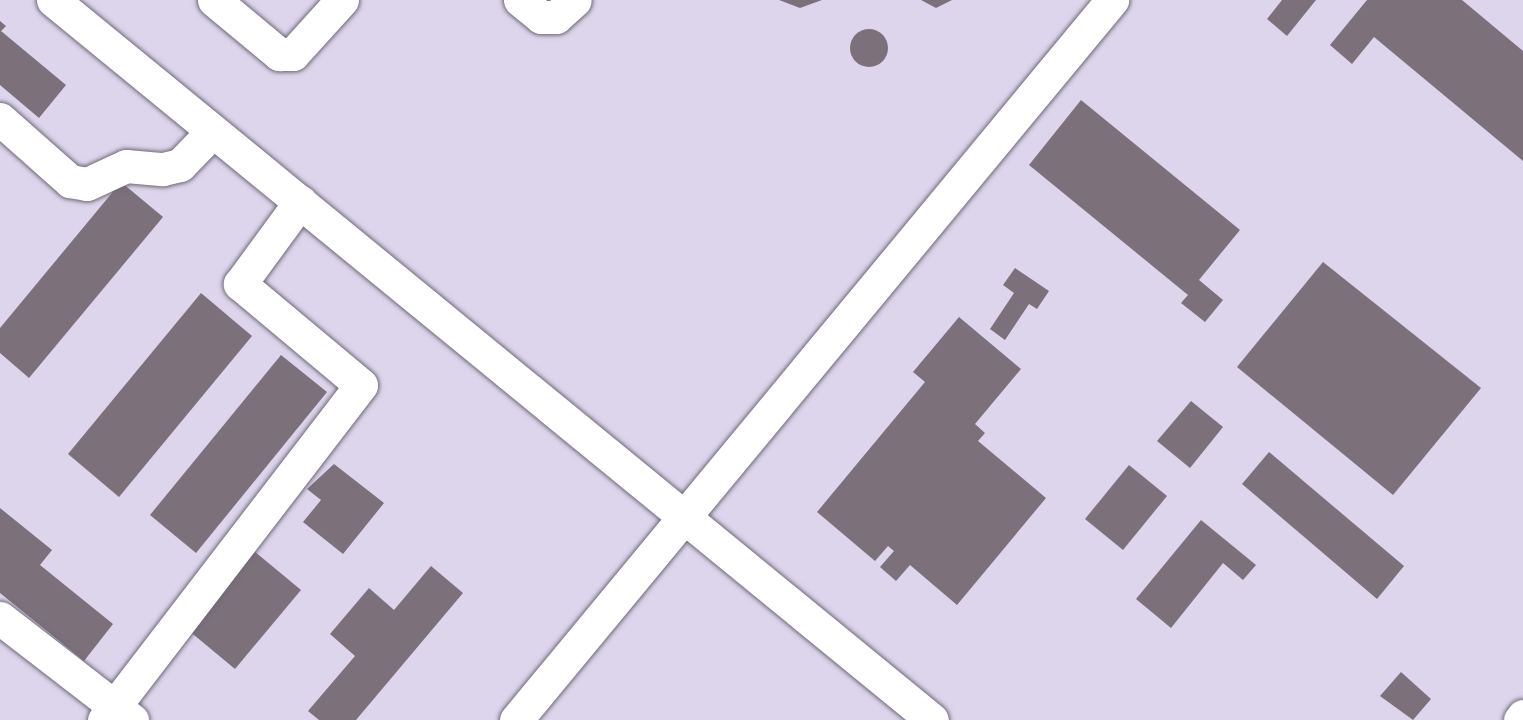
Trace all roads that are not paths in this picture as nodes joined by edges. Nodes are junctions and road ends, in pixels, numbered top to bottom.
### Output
1 (53, 0) edge
2 (214, 0) edge
3 (342, 0) edge
4 (520, 0) edge
5 (575, 0) edge
6 (1112, 0) edge
7 (0, 119) edge
8 (213, 131) junction
9 (300, 202) junction
10 (684, 517) junction
11 (0, 618) edge
12 (116, 715) edge
13 (1523, 716) edge
14 (516, 720) edge
15 (932, 720) edge
16 (1520, 720) edge

1 - 8 lane
2 - 3 lane
4 - 5 lane
6 - 10 lane
7 - 8 lane
8 - 9 lane
9 - 10 lane
9 - 12 lane
10 - 14 lane
10 - 15 lane
11 - 12 lane
13 - 16 lane

